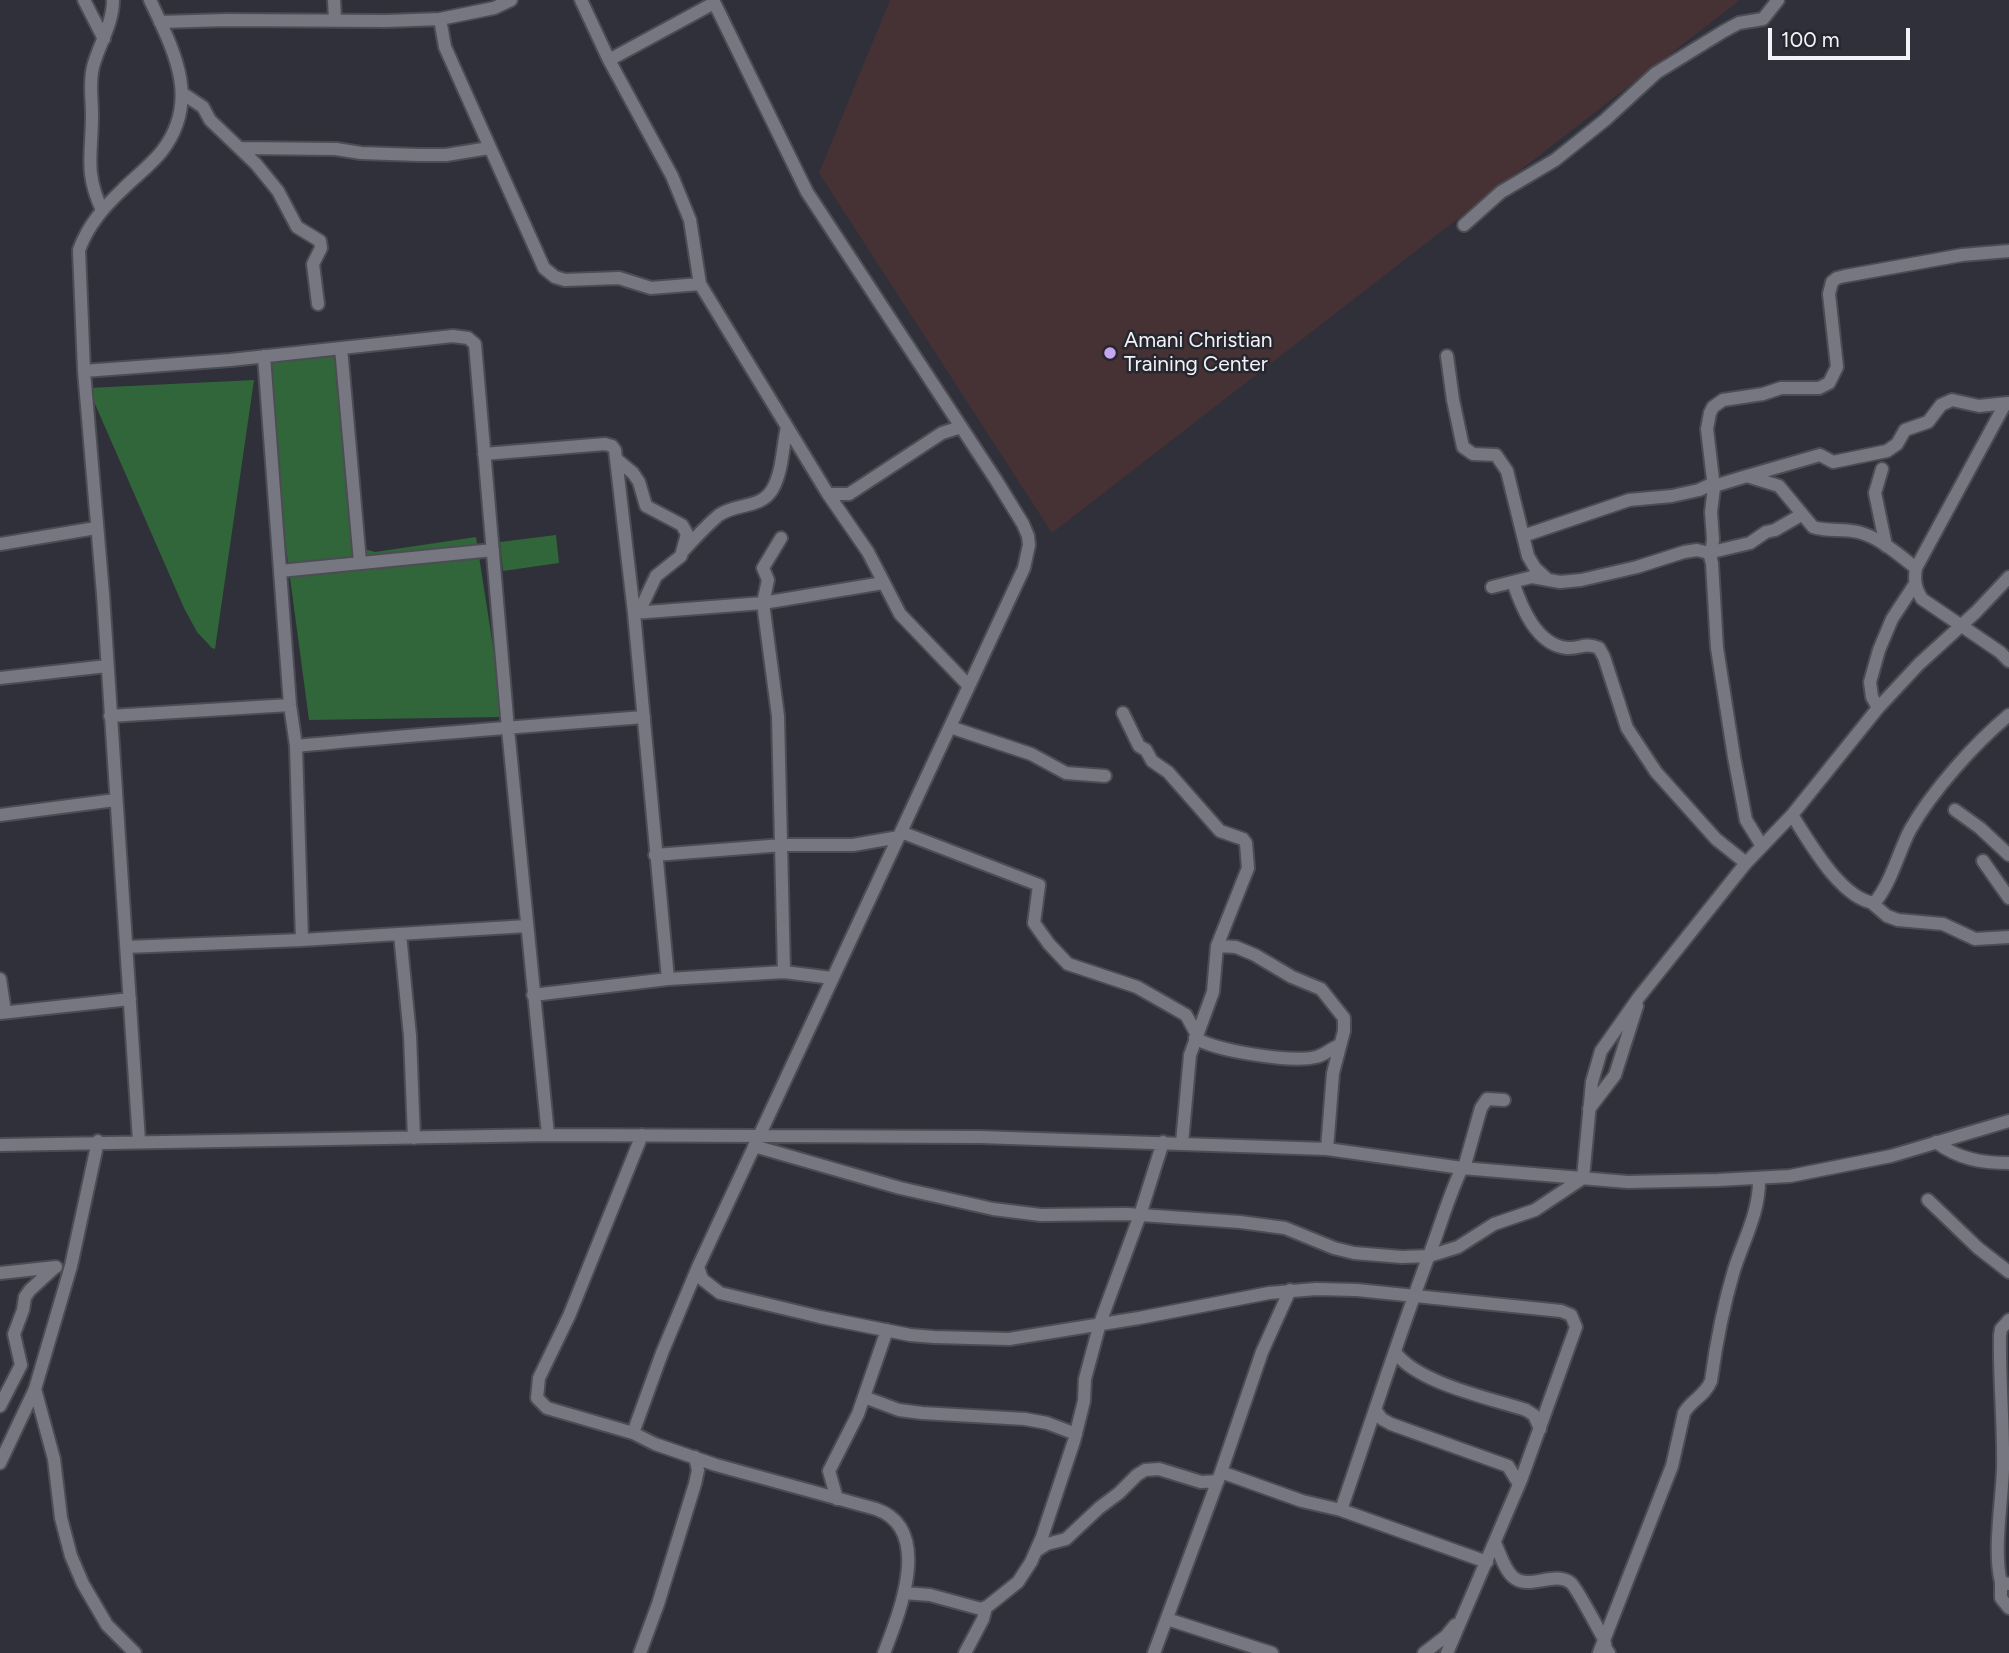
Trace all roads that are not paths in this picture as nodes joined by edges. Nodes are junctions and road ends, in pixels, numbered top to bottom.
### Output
1 (84, 0) edge
2 (113, 0) edge
3 (150, 0) edge
4 (334, 0) edge
5 (511, 0) edge
6 (581, 0) edge
7 (1778, 0) edge
8 (714, 1) edge
9 (335, 19) junction
10 (440, 19) junction
11 (160, 22) junction
12 (104, 39) junction
13 (609, 60) junction
14 (182, 93) junction
15 (241, 148) junction
16 (489, 148) junction
17 (102, 210) junction
18 (1464, 225) dead end
19 (2009, 251) edge
20 (700, 285) junction
21 (318, 304) dead end
22 (341, 348) junction
23 (264, 356) junction
24 (1447, 356) dead end
25 (84, 371) junction
26 (2009, 403) edge
27 (786, 427) junction
28 (961, 427) junction
29 (484, 454) junction
30 (616, 458) junction
31 (1882, 469) dead end
32 (1747, 476) junction
33 (1714, 484) junction
34 (828, 494) junction
35 (1801, 515) junction
36 (96, 528) junction
37 (1523, 536) junction
38 (781, 538) dead end
39 (0, 544) edge
40 (1886, 546) junction
41 (493, 550) junction
42 (684, 550) junction
43 (1712, 554) junction
44 (360, 562) junction
45 (1916, 568) junction
46 (281, 571) junction
47 (2009, 577) edge
48 (1547, 579) junction
49 (1513, 582) junction
50 (883, 583) junction
51 (1915, 584) junction
52 (1492, 587) dead end
53 (764, 603) junction
54 (637, 613) junction
55 (1961, 625) junction
56 (2009, 661) edge
57 (107, 666) junction
58 (0, 678) edge
59 (968, 685) junction
60 (290, 705) junction
61 (1878, 708) junction
62 (1123, 713) dead end
63 (2009, 715) edge
64 (110, 716) junction
65 (644, 717) junction
66 (950, 727) junction
67 (508, 729) junction
68 (296, 746) junction
69 (1105, 776) dead end
70 (115, 800) junction
71 (1955, 810) dead end
72 (0, 815) edge
73 (1792, 815) junction
74 (900, 834) junction
75 (783, 845) junction
76 (1762, 846) junction
77 (655, 855) junction
78 (2009, 855) edge
79 (1983, 861) dead end
80 (1746, 863) junction
81 (2009, 898) edge
82 (1872, 903) junction
83 (527, 926) junction
84 (400, 934) junction
85 (2009, 937) edge
86 (302, 940) junction
87 (1217, 946) junction
88 (126, 947) junction
89 (785, 972) junction
90 (832, 978) junction
91 (0, 979) edge
92 (668, 979) junction
93 (533, 995) junction
94 (1639, 997) junction
95 (130, 999) junction
96 (2, 1012) edge
97 (1196, 1037) junction
98 (1340, 1045) junction
99 (1504, 1100) dead end
100 (1589, 1109) junction
101 (2009, 1121) edge
102 (548, 1135) junction
103 (642, 1135) junction
104 (414, 1138) junction
105 (98, 1141) junction
106 (139, 1141) junction
107 (757, 1141) junction
108 (1163, 1142) junction
109 (1936, 1142) junction
110 (1182, 1143) junction
111 (0, 1144) edge
112 (1327, 1149) junction
113 (2009, 1163) edge
114 (1463, 1168) junction
115 (1583, 1178) junction
116 (1759, 1178) junction
117 (1928, 1200) dead end
118 (1140, 1215) junction
119 (1429, 1256) junction
120 (71, 1266) junction
121 (698, 1267) junction
122 (54, 1268) junction
123 (2009, 1272) edge
124 (0, 1273) edge
125 (1290, 1290) junction
126 (1412, 1296) junction
127 (2009, 1320) edge
128 (1100, 1323) junction
129 (887, 1330) junction
130 (2009, 1350) edge
131 (1395, 1352) junction
132 (1999, 1365) junction
133 (34, 1389) junction
134 (864, 1397) junction
135 (0, 1406) edge
136 (1376, 1412) junction
137 (1540, 1429) junction
138 (633, 1433) junction
139 (1076, 1434) junction
140 (695, 1457) junction
141 (0, 1463) edge
142 (716, 1465) junction
143 (698, 1475) junction
144 (1219, 1477) junction
145 (1519, 1484) junction
146 (838, 1499) junction
147 (1341, 1510) junction
148 (1495, 1543) junction
149 (1035, 1552) junction
150 (1487, 1562) junction
151 (2005, 1583) edge
152 (904, 1592) junction
153 (986, 1607) junction
154 (2009, 1608) edge
155 (1465, 1611) junction
156 (1167, 1619) junction
157 (1604, 1639) junction
158 (135, 1653) edge
159 (640, 1653) edge
160 (884, 1653) edge
161 (965, 1653) edge
162 (1154, 1653) edge
163 (1272, 1653) edge
164 (1424, 1653) edge
165 (1447, 1653) edge
166 (1599, 1653) edge
167 (1609, 1653) edge

1 - 12 street
2 - 12 street
3 - 11 street
4 - 9 street
5 - 10 street
6 - 13 street
7 - 18 street
8 - 13 street
8 - 28 street
9 - 10 street
9 - 11 street
10 - 16 street
11 - 14 street
12 - 17 street
13 - 20 street
14 - 15 street
14 - 17 street
15 - 16 street
15 - 21 street
16 - 20 street
17 - 25 street
19 - 33 street
20 - 27 street
22 - 23 street
22 - 29 street
22 - 44 street
23 - 25 street
23 - 46 street
24 - 37 street
25 - 36 street
26 - 32 street
26 - 45 street
27 - 34 street
27 - 42 street
28 - 34 street
28 - 59 street
29 - 30 street
29 - 41 street
30 - 42 street
30 - 54 street
31 - 40 street
32 - 33 street
32 - 35 street
33 - 37 street
33 - 43 street
34 - 50 street
35 - 40 street
35 - 43 street
36 - 39 street
36 - 57 street
37 - 48 street
38 - 53 street
40 - 45 street
41 - 44 street
41 - 67 street
42 - 54 street
43 - 48 street
43 - 76 street
44 - 46 street
45 - 51 street
46 - 60 street
47 - 55 street
48 - 49 street
49 - 52 street
49 - 80 street
50 - 53 street
50 - 59 street
51 - 55 street
51 - 61 street
53 - 54 street
53 - 75 street
54 - 65 street
55 - 56 street
55 - 61 street
57 - 58 street
57 - 64 street
59 - 66 street
60 - 64 street
60 - 68 street
61 - 73 street
62 - 87 street
63 - 82 street
64 - 70 street
65 - 67 street
65 - 77 street
66 - 69 street
66 - 74 street
67 - 68 street
67 - 83 street
68 - 86 street
70 - 72 street
70 - 88 street
71 - 78 street
73 - 76 street
73 - 82 street
74 - 75 street
74 - 90 street
74 - 97 street
75 - 77 street
75 - 89 street
76 - 80 street
77 - 92 street
79 - 81 street
80 - 94 street
82 - 85 street
83 - 84 street
83 - 93 street
84 - 86 street
84 - 104 street
86 - 88 street
87 - 97 street
87 - 98 street
88 - 95 street
89 - 90 street
89 - 92 street
90 - 107 street
91 - 96 street
92 - 93 street
93 - 102 street
94 - 100 street
94 - 100 street
95 - 96 street
95 - 106 street
97 - 98 street
97 - 110 street
98 - 112 street
99 - 114 street
100 - 115 street
101 - 109 street
102 - 103 street
102 - 104 street
103 - 107 street
103 - 138 street
104 - 106 street
105 - 106 street
105 - 111 street
105 - 120 street
107 - 108 street
107 - 118 street
107 - 121 street
108 - 110 street
108 - 118 street
109 - 113 street
109 - 116 street
110 - 112 street
112 - 114 street
114 - 115 street
114 - 119 street
115 - 116 street
115 - 119 street
116 - 157 street
117 - 123 street
118 - 119 street
118 - 128 street
119 - 126 street
120 - 122 street
120 - 133 street
121 - 129 street
121 - 138 street
122 - 124 street
122 - 135 street
125 - 126 street
125 - 128 street
125 - 144 street
126 - 131 street
126 - 137 street
127 - 132 street
128 - 129 street
128 - 139 street
129 - 134 street
130 - 132 street
131 - 136 street
131 - 137 street
132 - 151 street
133 - 141 street
133 - 158 street
134 - 139 street
134 - 146 street
136 - 145 street
136 - 147 street
137 - 145 street
138 - 140 street
139 - 149 street
140 - 142 street
140 - 143 street
142 - 143 street
142 - 146 street
143 - 159 street
144 - 147 street
144 - 149 street
144 - 156 street
145 - 148 street
146 - 152 street
147 - 150 street
148 - 150 street
148 - 157 street
149 - 153 street
150 - 155 street
151 - 154 street
152 - 153 street
152 - 160 street
153 - 161 street
155 - 164 street
155 - 165 street
156 - 162 street
156 - 163 street
157 - 166 street
157 - 167 street

